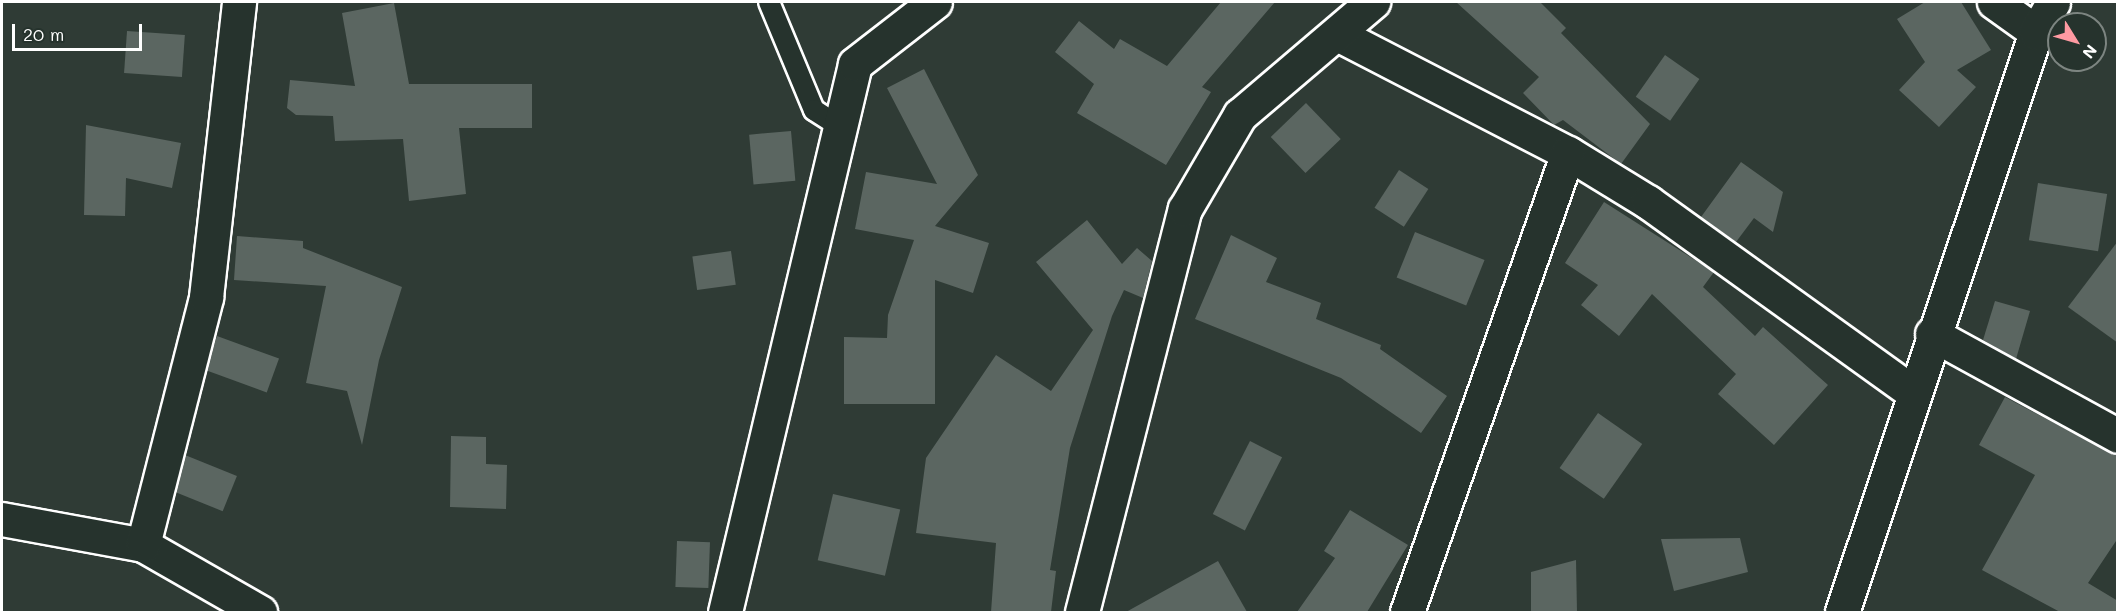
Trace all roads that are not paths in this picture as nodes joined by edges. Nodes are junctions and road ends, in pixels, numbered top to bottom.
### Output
1 (239, 2) edge
2 (769, 2) edge
3 (935, 2) edge
4 (1374, 2) edge
5 (1994, 2) edge
6 (2052, 2) edge
7 (2036, 32) junction
8 (1339, 35) junction
9 (837, 125) junction
10 (1568, 153) junction
11 (1932, 334) junction
12 (1912, 392) junction
13 (2118, 436) edge
14 (2, 519) edge
15 (143, 546) junction
16 (260, 612) edge
17 (725, 612) edge
18 (1082, 612) edge
19 (1407, 612) edge
20 (1842, 612) edge

1 - 15 street
2 - 9 lane
3 - 9 street
4 - 8 street
5 - 7 street
6 - 7 street
7 - 11 street
8 - 10 street
8 - 18 street
9 - 17 street
10 - 12 street
10 - 19 street
11 - 12 street
11 - 13 street
12 - 20 street
14 - 15 street
15 - 16 street

